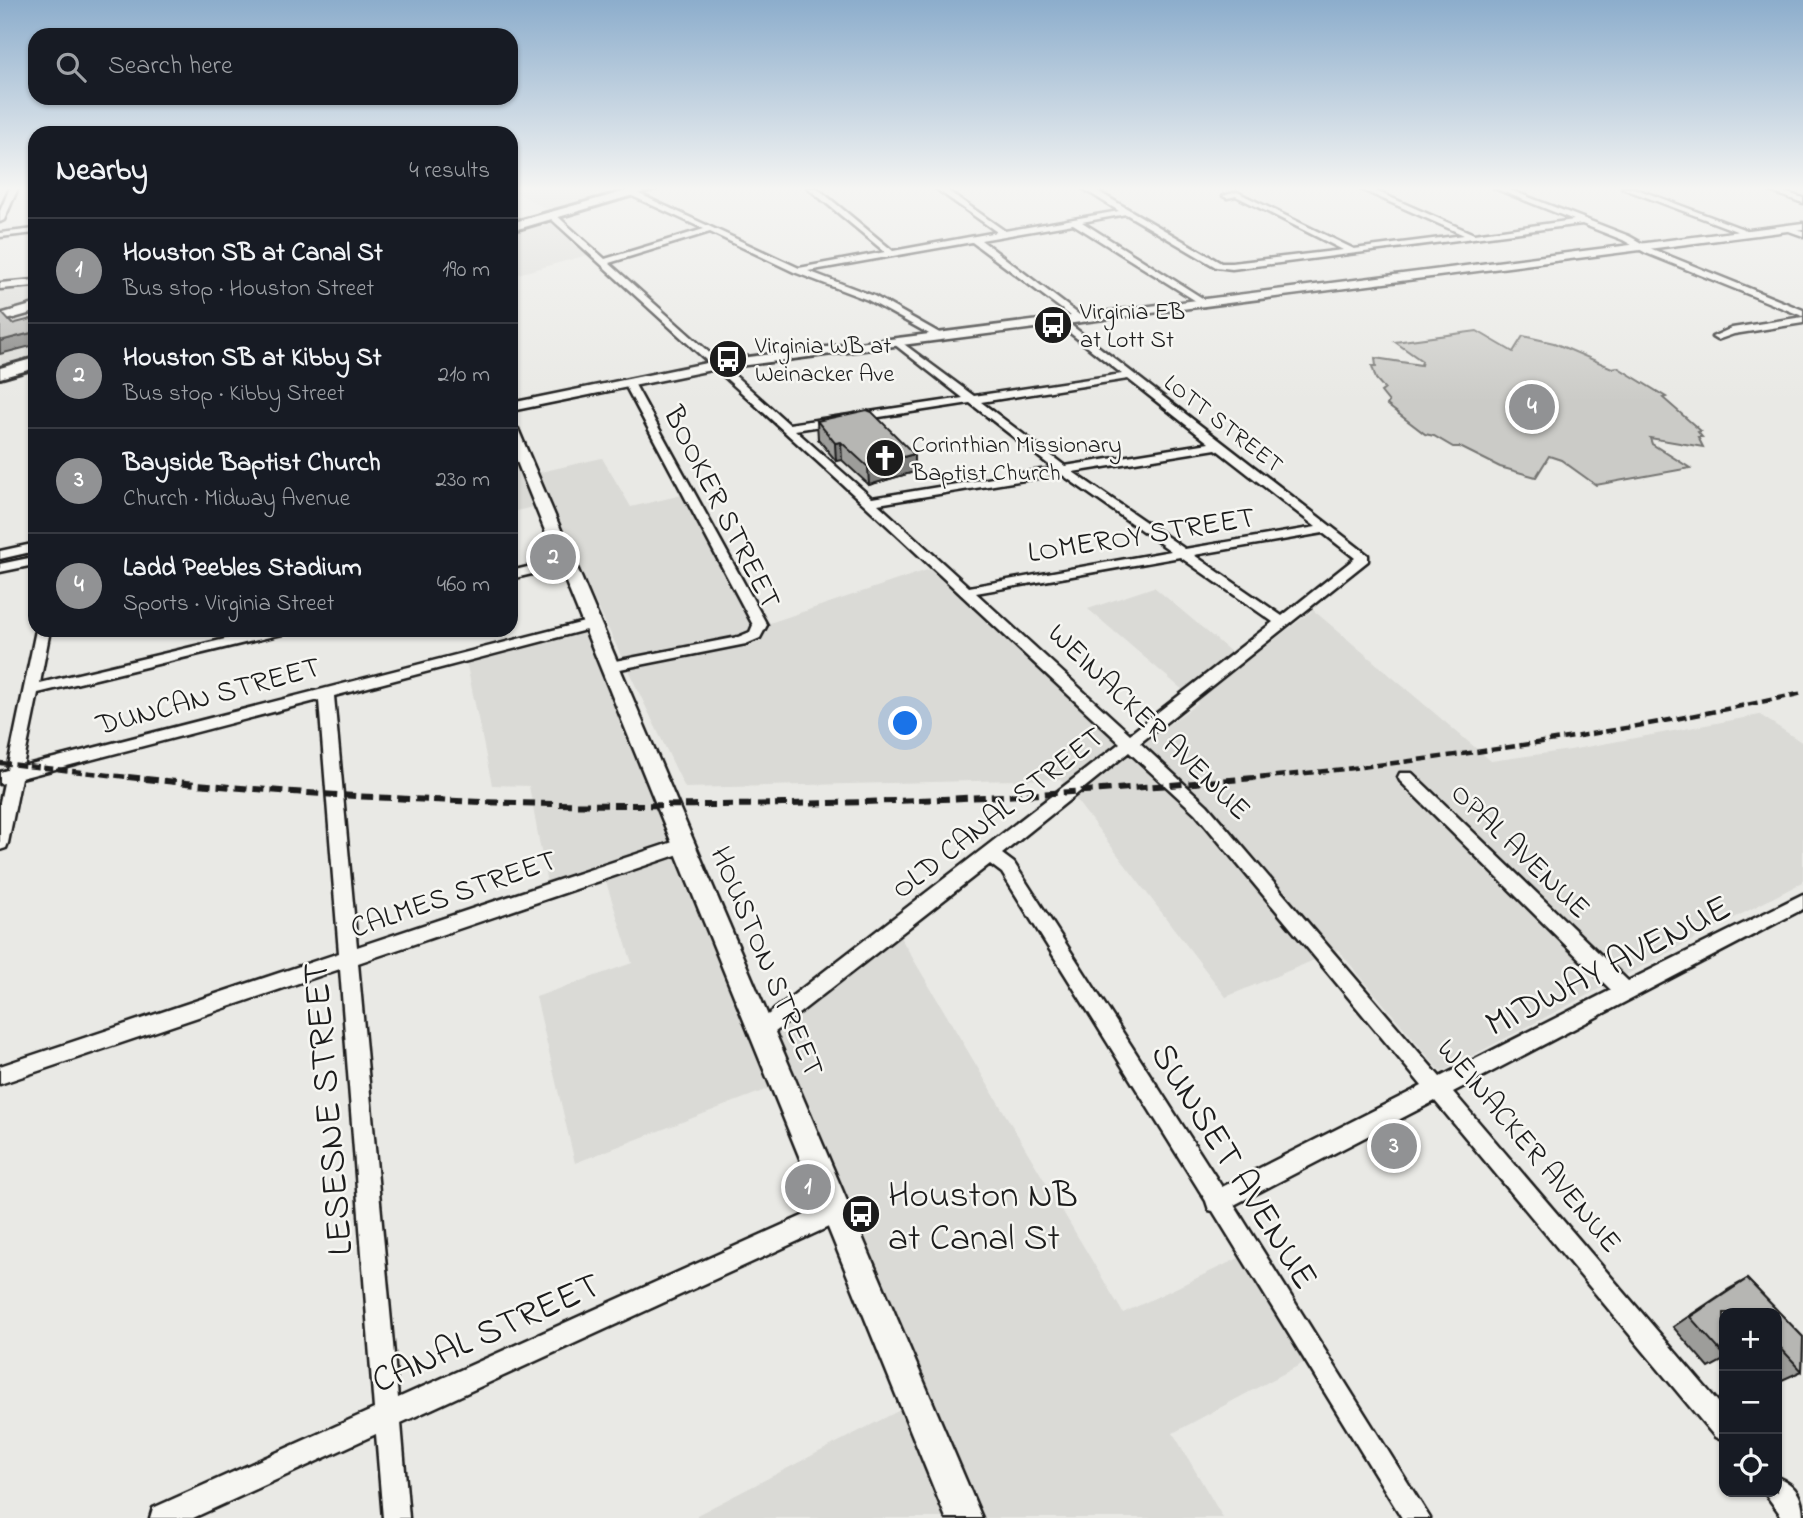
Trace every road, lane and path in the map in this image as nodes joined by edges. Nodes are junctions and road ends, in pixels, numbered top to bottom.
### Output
1 (600, 259) edge
2 (614, 259) edge
3 (773, 259) edge
4 (859, 259) edge
5 (1000, 259) edge
6 (1133, 259) edge
7 (1208, 259) edge
8 (1282, 259) edge
9 (1548, 259) edge
10 (1670, 259) edge
11 (604, 262) junction
12 (797, 270) junction
13 (28, 283) edge
14 (0, 286) edge
15 (1203, 303) junction
16 (28, 310) edge
17 (1803, 313) edge
18 (0, 318) edge
19 (1079, 319) junction
20 (1803, 320) edge
21 (1060, 321) junction
22 (940, 337) junction
23 (1717, 337) dead end
24 (897, 342) junction
25 (28, 365) edge
26 (716, 365) junction
27 (0, 373) edge
28 (1131, 376) junction
29 (629, 383) junction
30 (970, 400) junction
31 (518, 406) edge
32 (785, 428) junction
33 (1218, 445) junction
34 (518, 456) edge
35 (1064, 471) junction
36 (869, 502) junction
37 (1326, 530) junction
38 (1184, 553) junction
39 (0, 555) edge
40 (28, 555) edge
41 (28, 557) edge
42 (1363, 558) joint
43 (565, 562) junction
44 (0, 568) edge
45 (518, 573) edge
46 (964, 592) junction
47 (1280, 621) junction
48 (592, 624) junction
49 (42, 637) edge
50 (253, 637) edge
51 (610, 666) junction
52 (31, 690) junction
53 (326, 693) junction
54 (1129, 743) junction
55 (7, 777) edge
56 (1406, 777) dead end
57 (0, 843) edge
58 (685, 845) junction
59 (990, 854) junction
60 (1803, 902) edge
61 (348, 958) junction
62 (1626, 992) junction
63 (763, 1030) junction
64 (0, 1075) edge
65 (1439, 1088) junction
66 (1217, 1202) junction
67 (838, 1211) junction
68 (387, 1416) junction
69 (1719, 1422) edge
70 (1782, 1496) edge
71 (163, 1518) edge
72 (396, 1518) edge
73 (964, 1518) edge
74 (1418, 1518) edge
75 (1800, 1518) edge

1 - 11 street, WEINACKER AVENUE
2 - 11 street
3 - 12 street
4 - 12 street
5 - 19 street
6 - 15 street
7 - 8 street
9 - 15 street
10 - 17 street
11 - 26 street, WEINACKER AVENUE
12 - 22 street
13 - 14 street
15 - 19 street
16 - 18 street
19 - 21 street
20 - 23 street
21 - 22 street
21 - 28 street, LOTT STREET
22 - 24 street
24 - 26 street
24 - 30 street
25 - 27 main road
26 - 29 street
26 - 32 street, WEINACKER AVENUE
28 - 30 street
28 - 33 street, LOTT STREET
29 - 31 street
29 - 51 street, BOOKER STREET
30 - 32 street
30 - 35 street
32 - 36 street, WEINACKER AVENUE
33 - 35 street
33 - 37 street, LOTT STREET
34 - 43 street, HOUSTON STREET
35 - 36 street
35 - 38 street
36 - 46 street, WEINACKER AVENUE
37 - 38 street, LOMEROY STREET
37 - 42 street, LOTT STREET
38 - 46 street, LOMEROY STREET
38 - 47 street
39 - 40 street
41 - 44 street
42 - 47 street, OLD CANAL STREET
43 - 45 street
43 - 48 street, HOUSTON STREET
46 - 54 street, WEINACKER AVENUE
47 - 54 street, OLD CANAL STREET
48 - 51 street, HOUSTON STREET
48 - 53 street, DUNCAN STREET
49 - 52 street
50 - 52 street
51 - 58 street, HOUSTON STREET
52 - 55 street
53 - 55 street, DUNCAN STREET
53 - 61 street, LESESNE STREET
54 - 59 street, OLD CANAL STREET
54 - 65 street, WEINACKER AVENUE
55 - 57 street
56 - 62 street, OPAL AVENUE
58 - 61 street, CALMES STREET
58 - 63 street, HOUSTON STREET
59 - 63 street, OLD CANAL STREET
59 - 66 street, SUNSET AVENUE
60 - 62 street, MIDWAY AVENUE
61 - 64 street, CALMES STREET
61 - 68 street, LESESNE STREET
62 - 65 street, MIDWAY AVENUE
63 - 67 street, HOUSTON STREET
65 - 66 street, MIDWAY AVENUE
65 - 69 street, WEINACKER AVENUE
66 - 74 street, SUNSET AVENUE
67 - 68 street, CANAL STREET
67 - 73 street, HOUSTON STREET
68 - 71 street, CANAL STREET
68 - 72 street, LESESNE STREET
70 - 75 street

